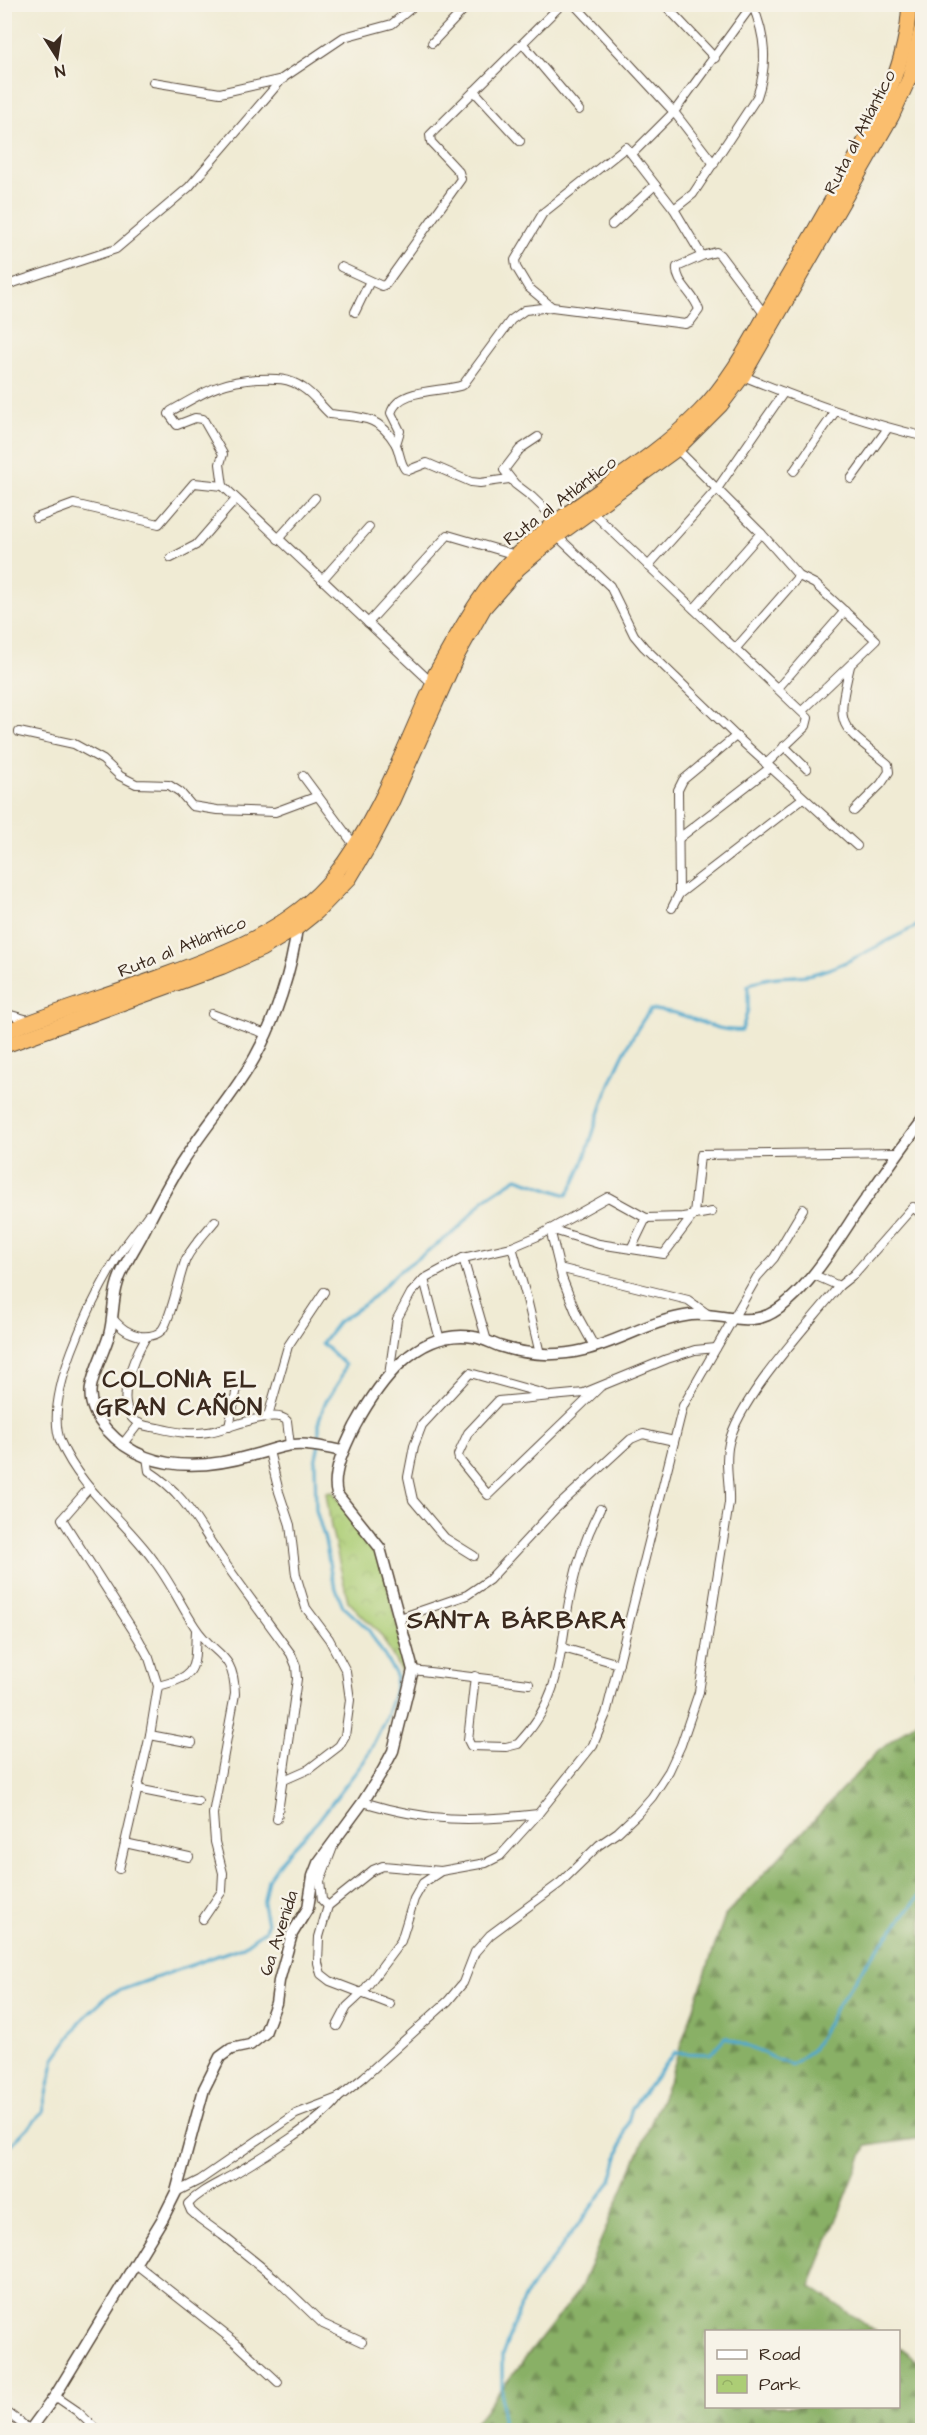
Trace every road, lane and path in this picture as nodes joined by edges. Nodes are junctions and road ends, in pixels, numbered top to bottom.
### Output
1 (416, 4) edge
2 (469, 4) edge
3 (562, 4) edge
4 (574, 4) edge
5 (664, 4) edge
6 (909, 4) edge
7 (752, 5) edge
8 (922, 27) edge
9 (432, 42) dead end
10 (523, 44) junction
11 (715, 58) junction
12 (284, 78) junction
13 (153, 82) dead end
14 (474, 92) junction
15 (579, 110) dead end
16 (674, 112) junction
17 (520, 141) dead end
18 (633, 153) junction
19 (714, 164) junction
20 (655, 185) junction
21 (674, 209) junction
22 (612, 225) dead end
23 (702, 256) junction
24 (341, 267) dead end
25 (370, 281) junction
26 (4, 286) edge
27 (552, 306) junction
28 (355, 312) dead end
29 (765, 315) junction
30 (743, 376) junction
31 (784, 392) junction
32 (835, 412) junction
33 (888, 428) junction
34 (922, 436) edge
35 (538, 437) dead end
36 (396, 444) junction
37 (677, 449) junction
38 (794, 471) dead end
39 (509, 479) junction
40 (851, 479) dead end
41 (223, 486) junction
42 (717, 489) junction
43 (315, 498) dead end
44 (236, 499) junction
45 (591, 511) junction
46 (36, 519) dead end
47 (369, 527) dead end
48 (557, 529) junction
49 (762, 533) junction
50 (278, 539) junction
51 (516, 555) junction
52 (171, 558) dead end
53 (648, 566) junction
54 (799, 576) junction
55 (322, 580) junction
56 (694, 609) junction
57 (845, 611) junction
58 (368, 623) junction
59 (736, 648) junction
60 (850, 666) junction
61 (433, 684) junction
62 (778, 688) junction
63 (802, 711) junction
64 (19, 732) dead end
65 (736, 736) junction
66 (784, 746) junction
67 (768, 766) junction
68 (807, 769) dead end
69 (303, 776) dead end
70 (318, 796) junction
71 (803, 798) junction
72 (854, 811) dead end
73 (678, 840) junction
74 (355, 846) junction
75 (856, 846) dead end
76 (679, 894) junction
77 (672, 908) dead end
78 (297, 928) junction
79 (4, 1012) edge
80 (212, 1014) dead end
81 (32, 1021) junction
82 (4, 1032) edge
83 (266, 1034) junction
84 (4, 1046) edge
85 (922, 1121) edge
86 (898, 1152) junction
87 (164, 1192) junction
88 (802, 1209) dead end
89 (712, 1212) dead end
90 (694, 1214) junction
91 (922, 1215) edge
92 (646, 1218) junction
93 (215, 1221) dead end
94 (550, 1229) junction
95 (512, 1247) junction
96 (631, 1249) junction
97 (463, 1258) junction
98 (560, 1268) junction
99 (814, 1275) junction
100 (424, 1279) junction
101 (839, 1286) junction
102 (324, 1292) dead end
103 (711, 1316) junction
104 (733, 1318) junction
105 (113, 1319) junction
106 (146, 1337) junction
107 (440, 1340) junction
108 (487, 1341) junction
109 (594, 1346) junction
110 (716, 1348) junction
111 (540, 1354) junction
112 (389, 1375) junction
113 (238, 1383) dead end
114 (600, 1387) junction
115 (551, 1396) junction
116 (268, 1416) junction
117 (139, 1423) junction
118 (229, 1427) junction
119 (674, 1441) junction
120 (122, 1445) junction
121 (290, 1445) junction
122 (269, 1451) junction
123 (338, 1451) junction
124 (147, 1457) junction
125 (89, 1488) junction
126 (600, 1509) dead end
127 (474, 1556) dead end
128 (400, 1618) junction
129 (196, 1630) junction
130 (563, 1648) junction
131 (619, 1664) junction
132 (413, 1670) junction
133 (476, 1676) junction
134 (529, 1684) dead end
135 (158, 1686) junction
136 (150, 1735) junction
137 (192, 1743) dead end
138 (284, 1780) junction
139 (137, 1789) junction
140 (198, 1801) dead end
141 (363, 1802) junction
142 (538, 1814) junction
143 (277, 1819) dead end
144 (339, 1833) junction
145 (125, 1843) junction
146 (189, 1857) dead end
147 (119, 1869) dead end
148 (441, 1871) junction
149 (328, 1906) junction
150 (202, 1919) dead end
151 (362, 1993) junction
152 (390, 2004) dead end
153 (337, 2026) dead end
154 (338, 2098) junction
155 (181, 2190) junction
156 (197, 2195) junction
157 (136, 2265) junction
158 (362, 2342) dead end
159 (278, 2382) dead end
160 (55, 2396) junction
161 (4, 2410) edge
162 (30, 2430) edge
163 (97, 2430) edge

1 - 12 street
2 - 9 street
3 - 10 street
4 - 16 street
5 - 11 street
6 - 29 highway, Ruta al Atlántico
7 - 11 street
7 - 19 street
8 - 30 highway, Ruta al Atlántico
10 - 14 street
10 - 15 street
11 - 16 street
12 - 13 street
12 - 26 street
14 - 17 street
14 - 25 street
16 - 18 street
16 - 19 street
18 - 20 street
18 - 27 street
19 - 21 street
20 - 21 street
20 - 22 street
21 - 23 street
23 - 27 street
23 - 29 street
24 - 25 street
25 - 28 street
27 - 36 street
29 - 48 highway, Ruta al Atlántico
30 - 31 street
30 - 37 highway, Ruta al Atlántico
31 - 32 street
31 - 42 street
32 - 33 street
32 - 38 street
33 - 34 street
33 - 40 street
35 - 39 street
36 - 39 street
36 - 41 street
37 - 42 street
37 - 45 highway, Ruta al Atlántico
39 - 48 street
41 - 44 street
41 - 46 street
42 - 49 street
42 - 53 street
43 - 50 street
44 - 50 street
44 - 52 street
45 - 48 highway, Ruta al Atlántico
45 - 53 street
47 - 55 street
48 - 51 highway, Ruta al Atlántico
48 - 65 street
48 - 78 highway, Ruta al Atlántico
49 - 54 street
49 - 56 street
50 - 55 street
51 - 58 street
51 - 61 highway, Ruta al Atlántico
53 - 56 street
54 - 57 street
54 - 59 street
55 - 58 street
56 - 59 street
57 - 60 street
57 - 62 street
58 - 61 street
59 - 62 street
60 - 63 street
60 - 72 street
61 - 74 highway, Ruta al Atlántico
62 - 63 street
63 - 66 street
64 - 70 street
65 - 67 street
65 - 73 street
66 - 67 street
66 - 68 street
67 - 71 street
67 - 73 street
69 - 70 street
70 - 74 street
71 - 75 street
71 - 76 street
73 - 76 street
74 - 81 highway, Ruta al Atlántico
76 - 77 street
78 - 83 street
78 - 84 highway, Ruta al Atlántico
79 - 81 street
80 - 83 street
81 - 82 highway, Ruta al Atlántico
83 - 87 street
85 - 86 street, 6a Avenida
86 - 90 street
86 - 99 street, 6a Avenida
87 - 105 street
87 - 125 street
88 - 104 street
89 - 90 street
90 - 92 street
90 - 96 street
91 - 101 street
92 - 94 street
92 - 96 street
93 - 106 street
94 - 95 street
94 - 96 street
94 - 98 street
95 - 97 street
95 - 111 street
97 - 100 street
97 - 108 street
98 - 103 street
98 - 109 street
99 - 101 street
99 - 104 street, 6a Avenida
100 - 107 street
100 - 112 street
101 - 154 street
102 - 116 street
103 - 104 street, 6a Avenida
103 - 109 street, 6a Avenida
104 - 110 street
105 - 106 street
105 - 120 street
106 - 117 street
107 - 108 street, 6a Avenida
107 - 112 street, 6a Avenida
108 - 111 street, 6a Avenida
109 - 111 street, 6a Avenida
110 - 114 street
110 - 119 street
112 - 123 street, 6a Avenida
113 - 118 street
114 - 115 street
114 - 115 street
115 - 127 street
116 - 118 street
116 - 121 street
117 - 118 street
117 - 120 street
119 - 128 street
119 - 131 street
120 - 124 street
121 - 122 street
121 - 123 street
122 - 124 street
122 - 138 street
123 - 128 street, 6a Avenida
124 - 138 street
125 - 129 street
125 - 135 street
126 - 130 street
128 - 132 street, 6a Avenida
129 - 135 street
129 - 150 street
130 - 131 street
130 - 133 street
131 - 142 street
132 - 133 street
132 - 141 street, 6a Avenida
133 - 134 street
135 - 136 street
136 - 137 street
136 - 139 street
138 - 143 street
139 - 140 street
139 - 145 street
141 - 142 street
141 - 144 street, 6a Avenida
142 - 148 street
144 - 149 street
144 - 155 street, 6a Avenida
145 - 146 street
145 - 147 street
148 - 149 street
148 - 151 street
149 - 151 street
151 - 152 street
151 - 153 street
154 - 155 street
154 - 156 street
155 - 156 street
155 - 157 street, 6a Avenida
156 - 158 street
157 - 159 street
157 - 160 street, 6a Avenida
160 - 162 street, 6a Avenida
160 - 163 street
161 - 162 street

